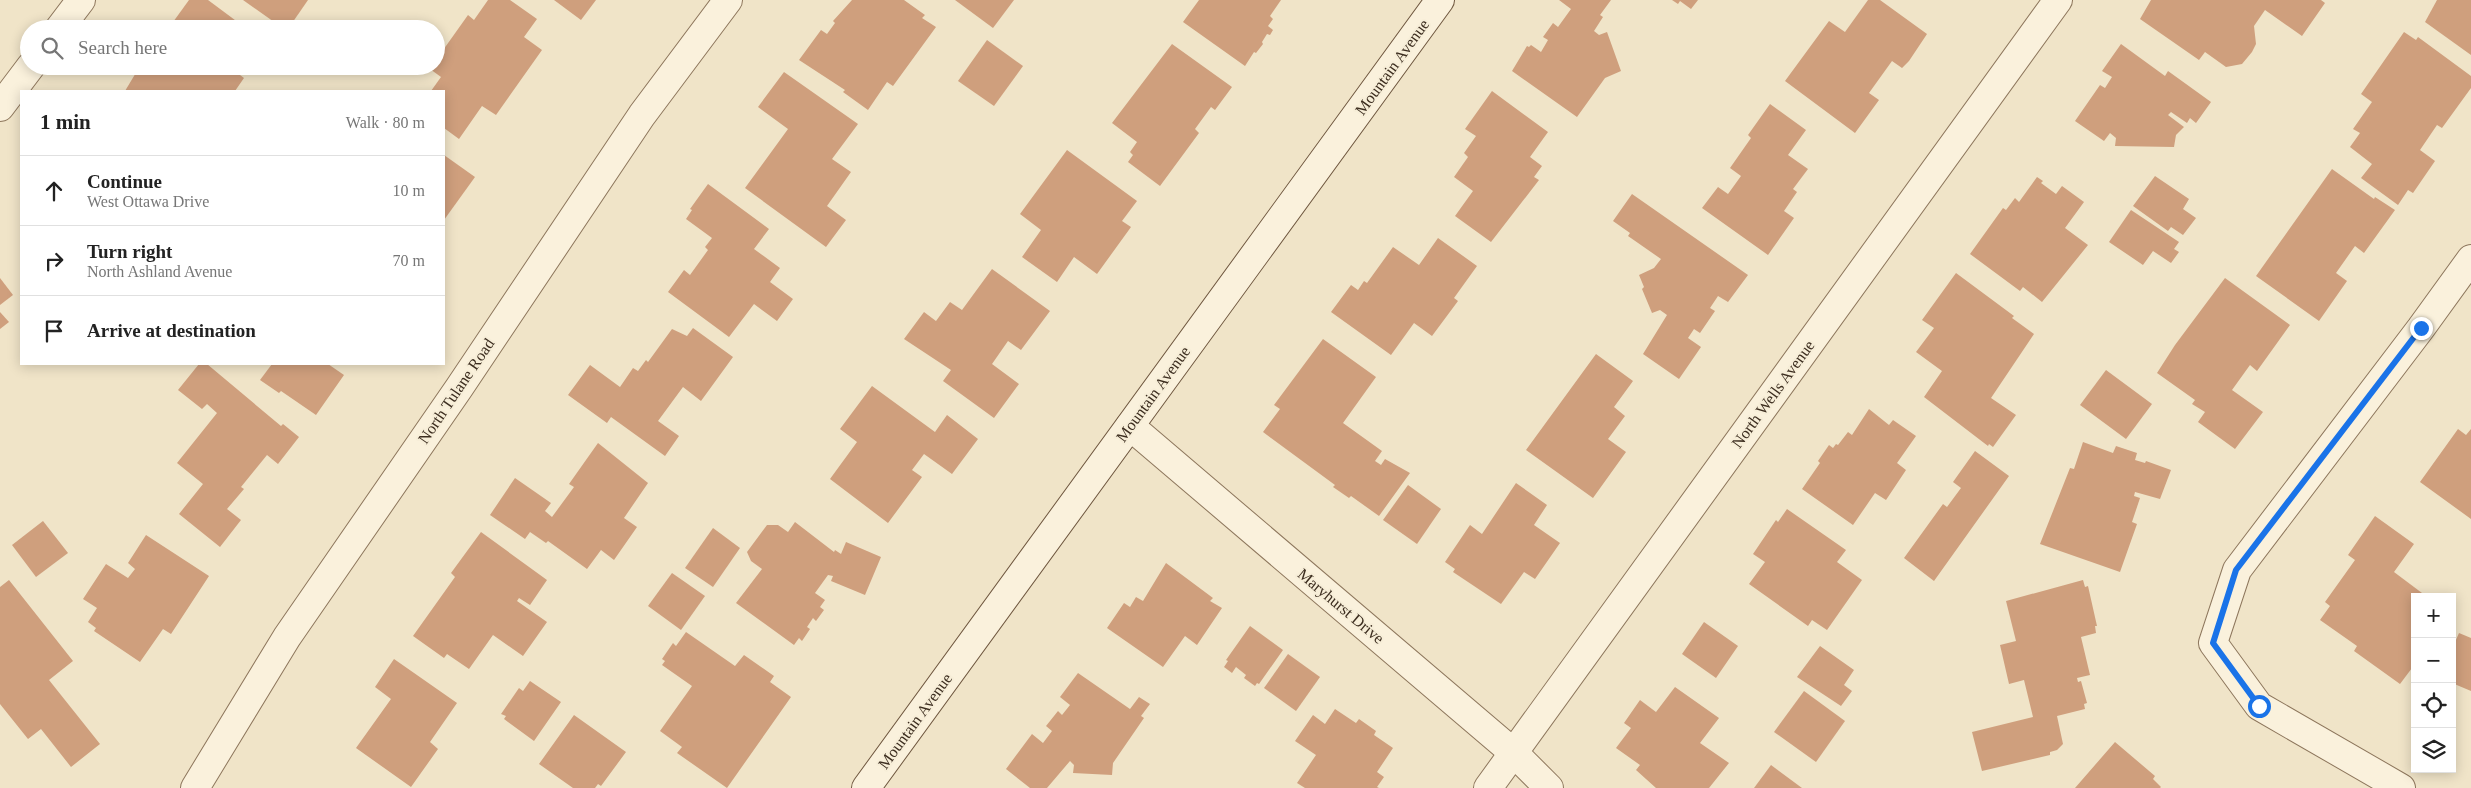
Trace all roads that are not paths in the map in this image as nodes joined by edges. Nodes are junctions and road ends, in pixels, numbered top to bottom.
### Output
1 (81, 0) edge
2 (728, 0) edge
3 (1440, 0) edge
4 (2058, 0) edge
5 (67, 20) edge
6 (24, 75) edge
7 (0, 107) edge
8 (2471, 259) edge
9 (1130, 426) junction
10 (1514, 754) junction
11 (195, 788) edge
12 (866, 788) edge
13 (1488, 788) edge
14 (1550, 788) edge
15 (2401, 788) edge

1 - 5 street
2 - 11 street, North Tulane Road
3 - 9 street, Mountain Avenue
4 - 10 street, North Wells Avenue
6 - 7 street
8 - 15 street
9 - 10 street, Maryhurst Drive
9 - 12 street, Mountain Avenue
10 - 13 street, North Wells Avenue
10 - 14 street, Maryhurst Drive

